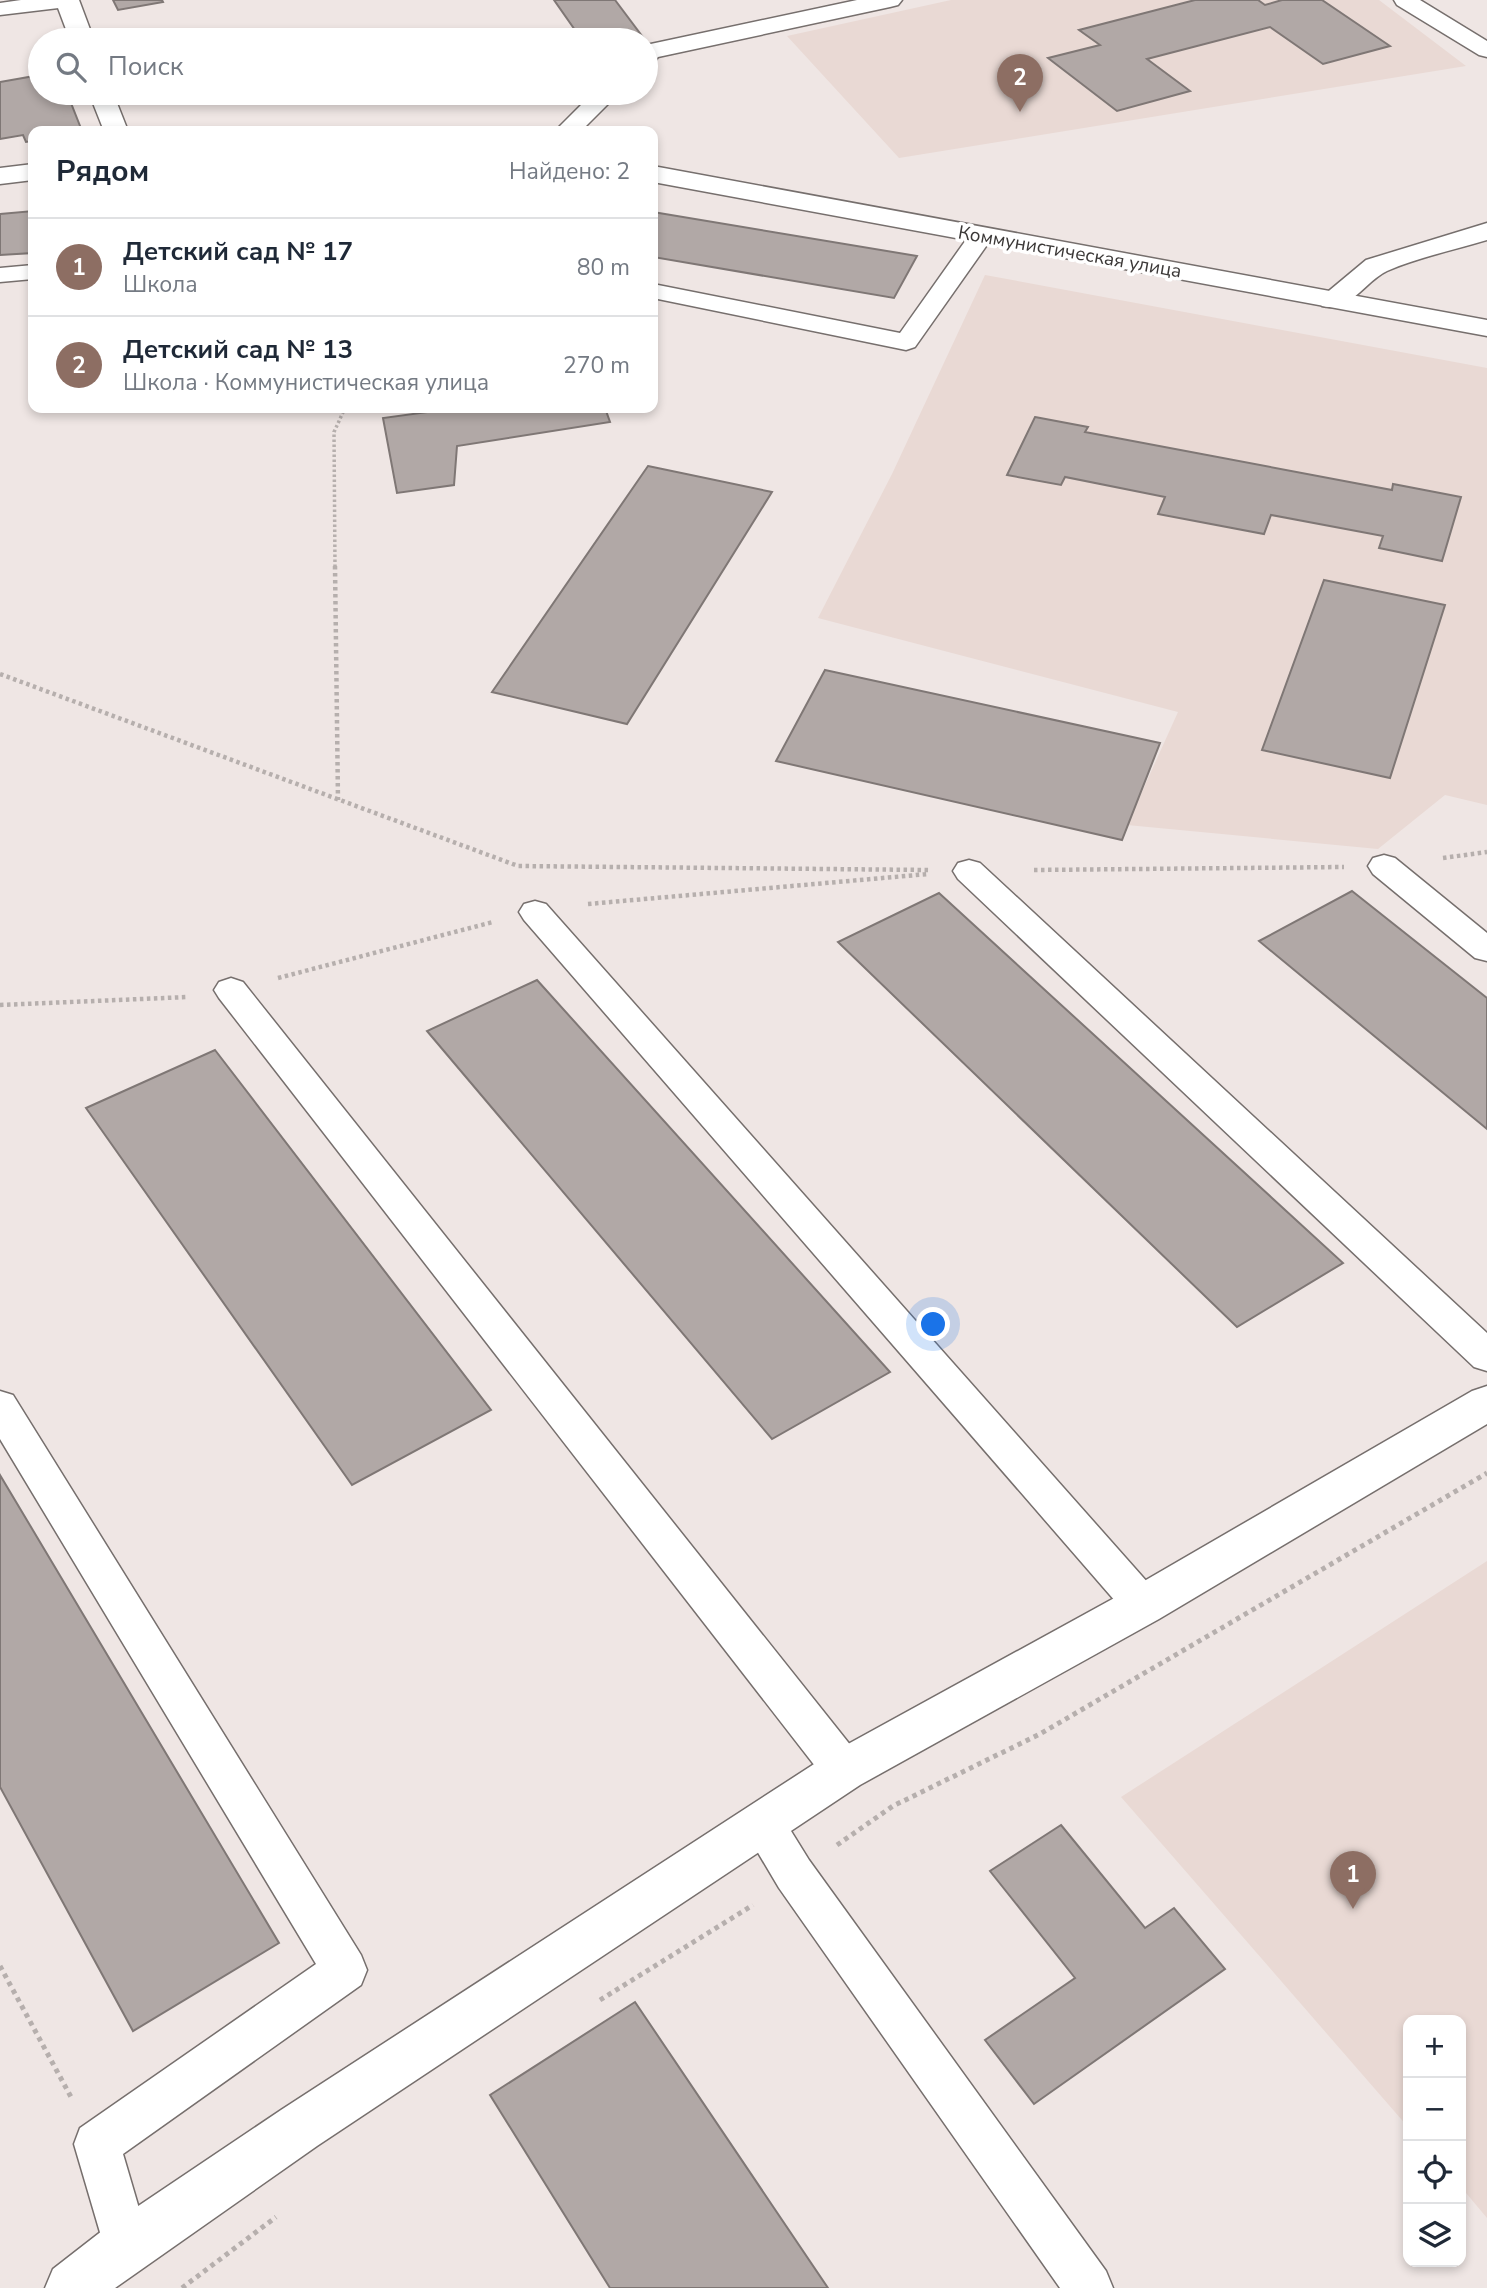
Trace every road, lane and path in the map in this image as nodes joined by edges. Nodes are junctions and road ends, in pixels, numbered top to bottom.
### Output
1 (67, 0) edge
2 (890, 0) edge
3 (1405, 0) edge
4 (0, 9) edge
5 (78, 28) edge
6 (658, 49) edge
7 (1487, 50) edge
8 (106, 105) edge
9 (594, 105) edge
10 (114, 126) edge
11 (572, 126) edge
12 (28, 173) edge
13 (658, 175) edge
14 (0, 176) edge
15 (1487, 231) edge
16 (982, 235) junction
17 (28, 272) edge
18 (0, 275) edge
19 (658, 293) edge
20 (1332, 300) junction
21 (1487, 328) edge
22 (343, 413) edge
23 (0, 674) edge
24 (338, 800) junction
25 (1384, 866) joint
26 (969, 871) junction
27 (535, 912) junction
28 (1487, 950) edge
29 (231, 990) junction
30 (0, 1005) edge
31 (1487, 1356) edge
32 (1487, 1403) edge
33 (0, 1406) edge
34 (1143, 1605) junction
35 (844, 1769) junction
36 (763, 1824) junction
37 (0, 1966) edge
38 (97, 2144) junction
39 (126, 2246) junction
40 (72, 2288) edge
41 (1089, 2288) edge

1 - 4 lane
1 - 5 street
2 - 6 street
3 - 7 lane
8 - 10 street
9 - 11 street
12 - 14 street
13 - 16 street, Коммунистическая улица
15 - 20 street
16 - 19 lane
16 - 20 street, Коммунистическая улица
17 - 18 lane
20 - 21 street, Коммунистическая улица
22 - 24 path
23 - 24 path
24 - 26 path
25 - 26 path
25 - 28 lane
26 - 27 path
26 - 31 lane
27 - 29 path
27 - 34 lane
29 - 30 path
29 - 35 lane
32 - 34 street
33 - 38 lane
34 - 35 street
35 - 36 street
36 - 39 street
36 - 41 lane
37 - 38 path
38 - 39 lane
39 - 40 street

